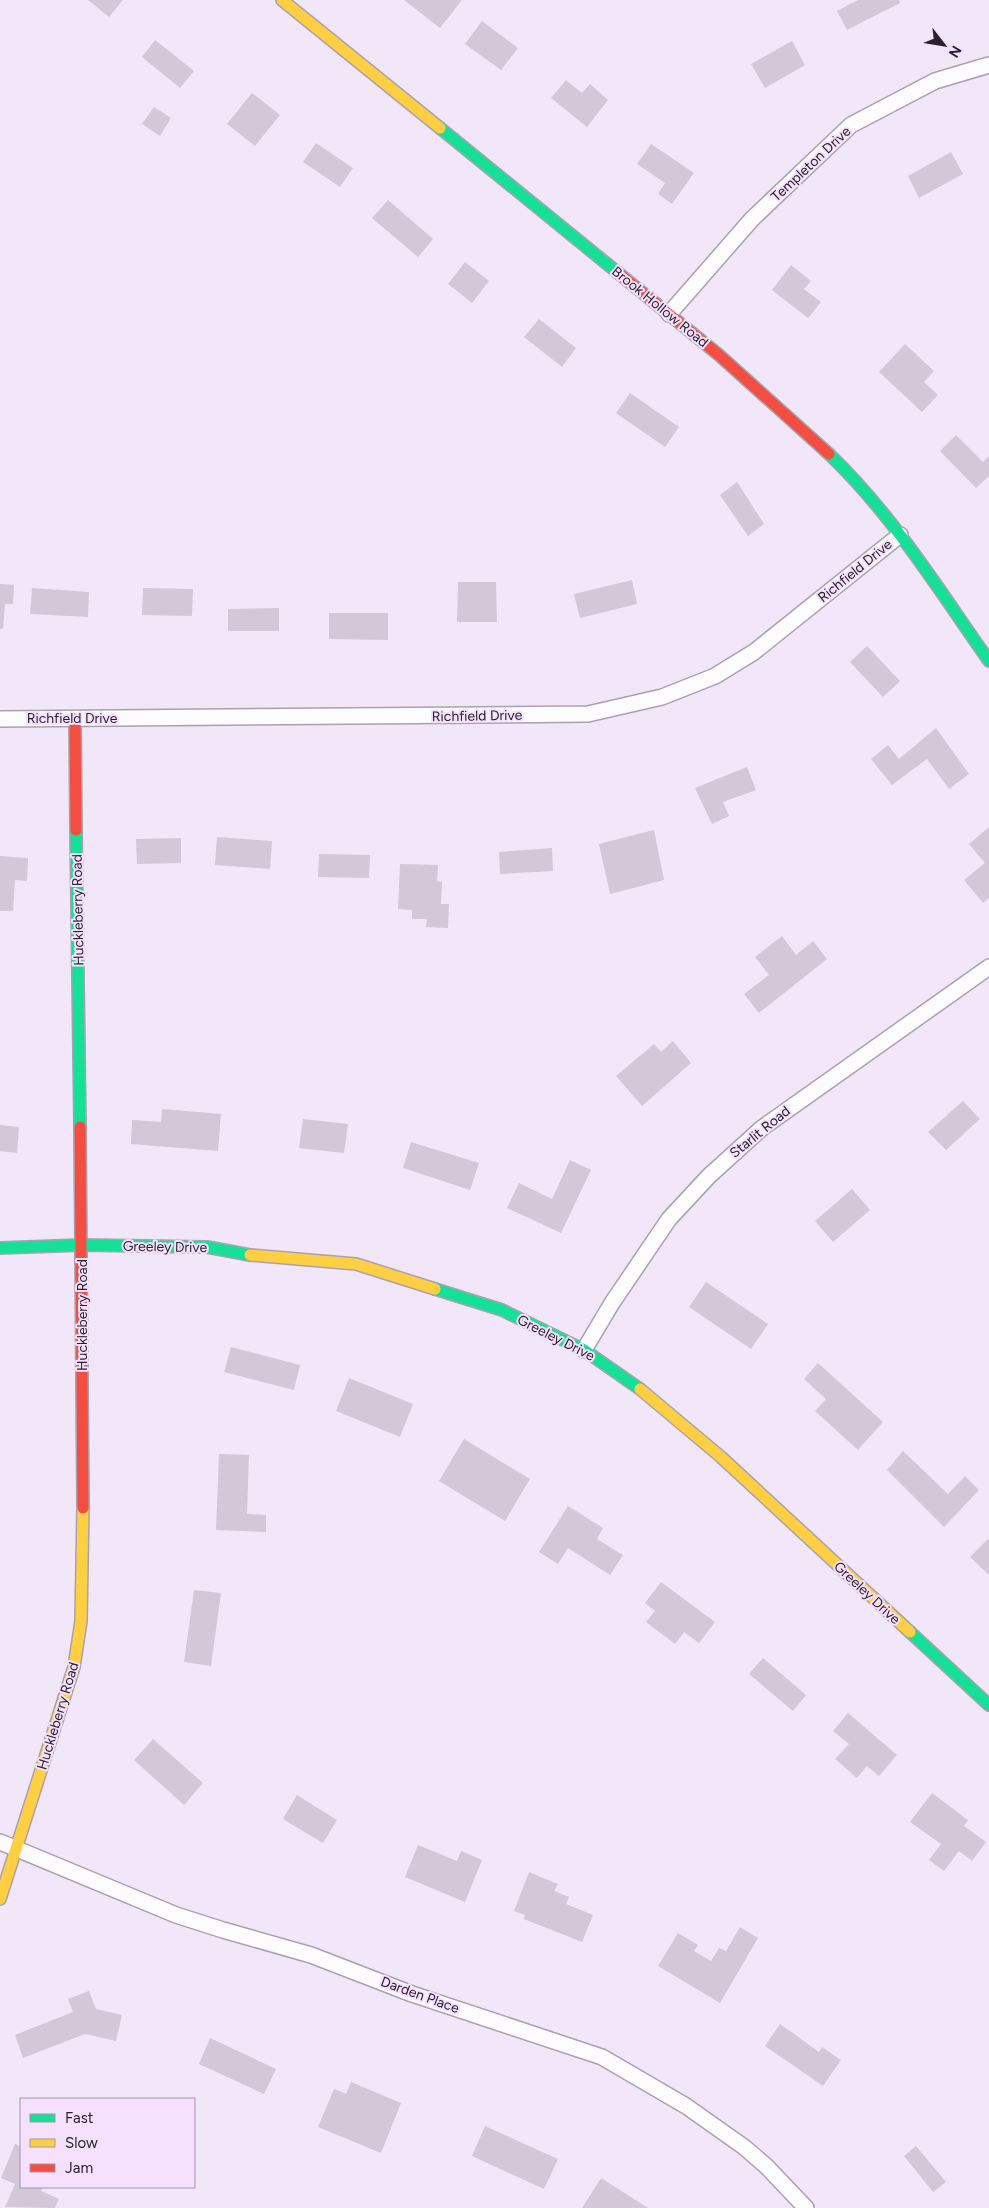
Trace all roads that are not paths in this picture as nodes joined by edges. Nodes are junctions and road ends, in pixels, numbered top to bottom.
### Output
1 (282, 0) edge
2 (989, 65) edge
3 (669, 314) junction
4 (900, 535) junction
5 (989, 661) edge
6 (0, 719) edge
7 (76, 719) junction
8 (989, 967) edge
9 (82, 1245) junction
10 (0, 1248) edge
11 (584, 1350) junction
12 (989, 1705) edge
13 (0, 1842) edge
14 (18, 1848) junction
15 (0, 1898) edge
16 (806, 2208) edge

1 - 3 street, Brook Hollow Road
2 - 3 street, Templeton Drive
3 - 4 street, Brook Hollow Road
4 - 5 street, Brook Hollow Road
4 - 7 street, Richfield Drive
6 - 7 street, Richfield Drive
7 - 9 street, Huckleberry Road
8 - 11 street, Starlit Road
9 - 10 street, Greeley Drive
9 - 11 street, Greeley Drive
9 - 14 street, Huckleberry Road
11 - 12 street, Greeley Drive
13 - 14 street, Darden Place
14 - 15 street, Huckleberry Road
14 - 16 street, Darden Place

